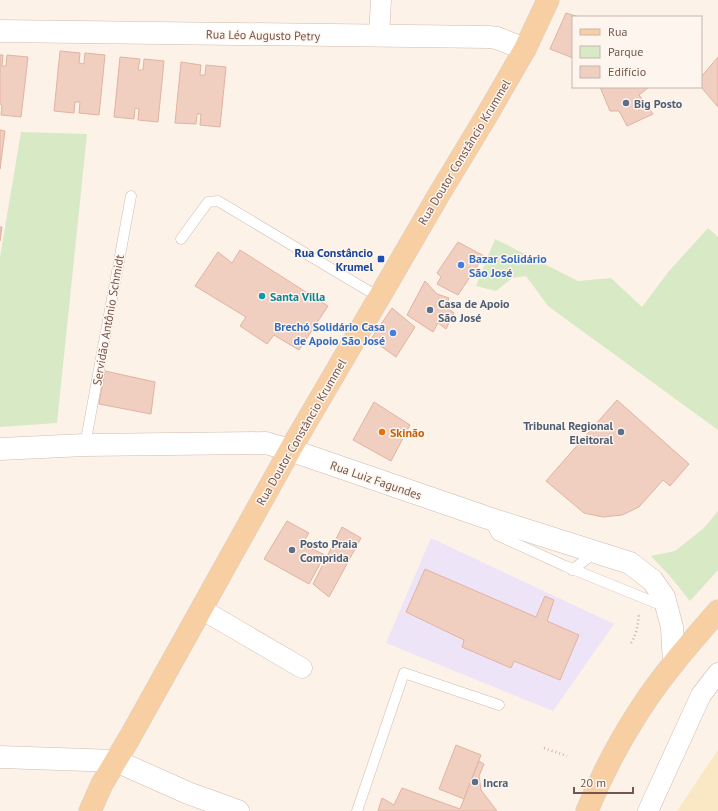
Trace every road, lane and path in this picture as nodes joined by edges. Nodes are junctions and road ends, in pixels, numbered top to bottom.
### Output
1 (381, 0) edge
2 (548, 0) edge
3 (0, 31) edge
4 (379, 36) junction
5 (525, 49) junction
6 (131, 196) dead end
7 (181, 239) dead end
8 (380, 296) junction
9 (85, 445) junction
10 (0, 449) edge
11 (290, 450) junction
12 (488, 518) junction
13 (596, 552) junction
14 (572, 570) junction
15 (656, 603) dead end
16 (201, 609) junction
17 (718, 611) edge
18 (639, 613) dead end
19 (631, 644) dead end
20 (674, 663) junction
21 (302, 668) dead end
22 (718, 673) edge
23 (500, 705) dead end
24 (544, 748) dead end
25 (567, 756) dead end
26 (0, 757) edge
27 (116, 761) junction
28 (90, 811) edge
29 (238, 811) edge
30 (357, 811) edge
31 (587, 811) edge
32 (648, 811) edge

1 - 4 street
2 - 5 main road, Rua Doutor Constâncio Krummel
3 - 4 main road, Rua Léo Augusto Petry
4 - 5 main road, Rua Léo Augusto Petry
5 - 8 main road, Rua Doutor Constâncio Krummel
6 - 9 lane, Servidão Antônio Schmidt
7 - 8 lane
8 - 11 main road, Rua Doutor Constâncio Krummel
9 - 10 main road, Rua Luiz Fagundes
9 - 11 main road, Rua Luiz Fagundes
11 - 12 main road, Rua Luiz Fagundes
11 - 16 main road, Rua Doutor Constâncio Krummel
12 - 13 main road, Rua Luiz Fagundes
12 - 14 lane
13 - 14 lane
13 - 20 main road, Rua Luiz Fagundes
14 - 15 lane
16 - 21 street
16 - 27 main road, Rua Doutor Constâncio Krummel
17 - 20 main road
18 - 19 path
20 - 31 main road
22 - 32 street
23 - 30 lane
24 - 25 path
26 - 27 main road
27 - 28 main road, Rua Doutor Constâncio Krummel
27 - 29 main road

